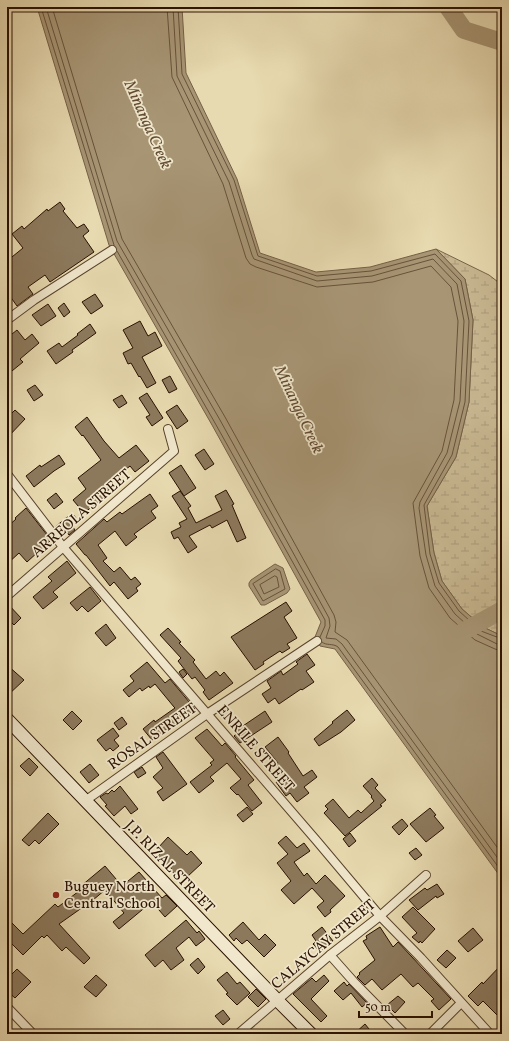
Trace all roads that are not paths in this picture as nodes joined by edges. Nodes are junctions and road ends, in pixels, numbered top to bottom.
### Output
1 (112, 250) dead end
2 (7, 320) edge
3 (168, 429) dead end
4 (7, 474) edge
5 (63, 547) junction
6 (7, 596) edge
7 (316, 640) dead end
8 (207, 714) junction
9 (7, 719) edge
10 (85, 801) junction
11 (426, 876) dead end
12 (380, 916) junction
13 (330, 955) junction
14 (278, 1001) junction
15 (462, 1003) junction
16 (7, 1007) edge
17 (33, 1034) edge
18 (238, 1034) edge
19 (312, 1034) edge
20 (405, 1034) edge
21 (430, 1034) edge
22 (490, 1034) edge

1 - 2 street
3 - 5 street, ARREOLA STREET
4 - 5 street, ENRILE STREET
5 - 6 street, ARREOLA STREET
5 - 8 street, ENRILE STREET
7 - 8 street, ROSAL STREET
8 - 10 street, ROSAL STREET
8 - 12 street, ENRILE STREET
9 - 10 street, J.P. RIZAL STREET
10 - 14 street, J.P. RIZAL STREET
11 - 12 street, CALAYCAY STREET
12 - 13 street, CALAYCAY STREET
12 - 15 street, ENRILE STREET
13 - 14 street, CALAYCAY STREET
13 - 20 street
14 - 18 street, CALAYCAY STREET
14 - 19 street, J.P. RIZAL STREET
15 - 21 street
15 - 22 street, ENRILE STREET
16 - 17 street

